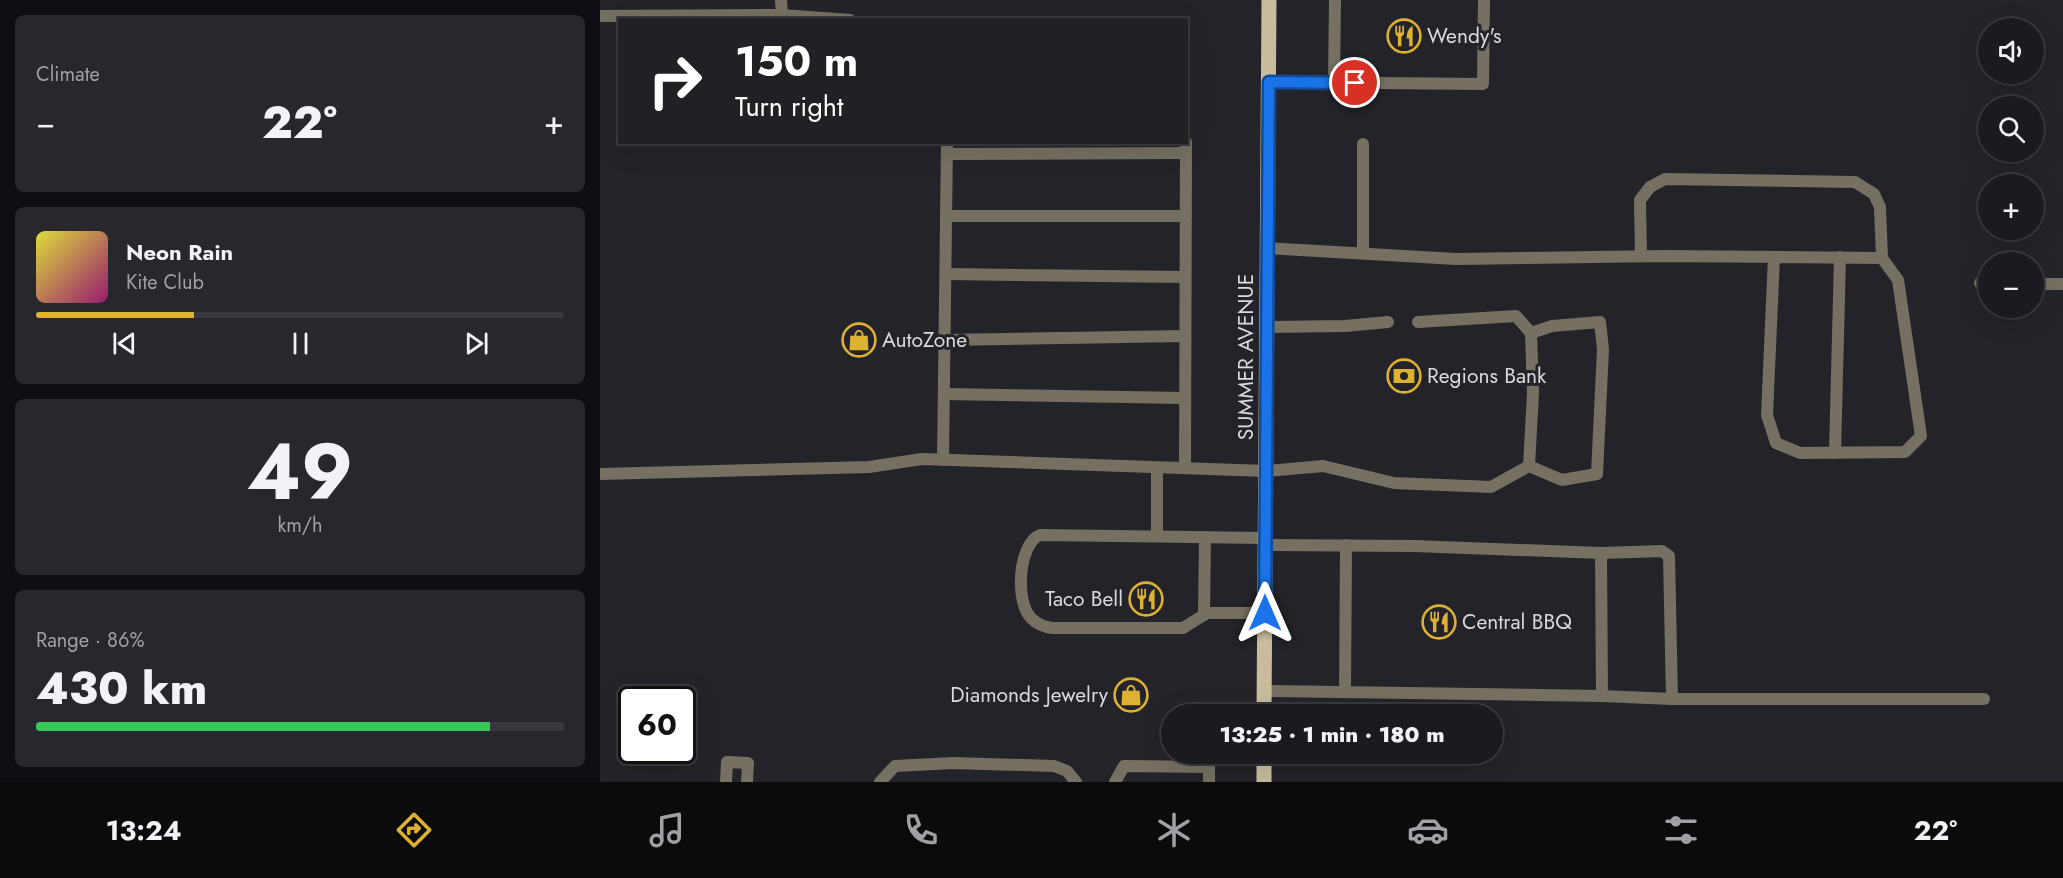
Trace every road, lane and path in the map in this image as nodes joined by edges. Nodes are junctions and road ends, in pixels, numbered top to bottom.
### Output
1 (781, 0) edge
2 (1269, 0) edge
3 (1335, 0) edge
4 (1484, 0) edge
5 (782, 15) junction
6 (600, 16) edge
7 (823, 18) edge
8 (1269, 82) junction
9 (1334, 83) junction
10 (1362, 144) dead end
11 (947, 148) edge
12 (1186, 148) edge
13 (946, 216) junction
14 (1186, 216) junction
15 (1268, 248) junction
16 (1362, 253) junction
17 (1641, 256) junction
18 (1774, 257) junction
19 (1840, 257) junction
20 (1882, 258) junction
21 (946, 274) junction
22 (1185, 277) junction
23 (2044, 284) edge
24 (2063, 284) edge
25 (1388, 322) dead end
26 (1418, 322) dead end
27 (1267, 327) junction
28 (1531, 333) junction
29 (1185, 336) junction
30 (945, 340) junction
31 (944, 394) junction
32 (1185, 398) junction
33 (1835, 453) junction
34 (944, 460) junction
35 (1529, 466) junction
36 (1157, 468) junction
37 (1185, 468) junction
38 (1266, 471) junction
39 (600, 474) edge
40 (1157, 536) junction
41 (1204, 537) junction
42 (1266, 542) junction
43 (1346, 545) junction
44 (1600, 553) junction
45 (1265, 613) junction
46 (1204, 615) junction
47 (1265, 691) junction
48 (1345, 692) junction
49 (1602, 696) junction
50 (1672, 699) junction
51 (1984, 699) dead end
52 (1264, 704) edge
53 (1264, 764) edge
54 (726, 782) edge
55 (747, 782) edge
56 (880, 782) edge
57 (1076, 782) edge
58 (1115, 782) edge
59 (1209, 782) edge
60 (1264, 782) edge

1 - 5 street
2 - 8 main road, SUMMER AVENUE
3 - 9 street
4 - 9 street
5 - 6 street
5 - 7 street
8 - 9 street
8 - 15 main road, SUMMER AVENUE
10 - 16 street
11 - 12 street
11 - 13 street
12 - 14 street
13 - 14 street
13 - 21 street
14 - 22 street
15 - 16 street
15 - 27 main road, SUMMER AVENUE
16 - 17 street
17 - 18 street
17 - 20 street
18 - 19 street
18 - 33 street
19 - 20 street
19 - 33 street
20 - 33 street
21 - 22 street
21 - 30 street
22 - 29 street
23 - 24 street
25 - 27 street
26 - 28 street
27 - 38 main road, SUMMER AVENUE
28 - 35 street
28 - 35 street
29 - 30 street
29 - 32 street
30 - 31 street
31 - 32 street
31 - 34 street
32 - 37 street
34 - 36 street
34 - 39 street
35 - 38 street
36 - 37 street
36 - 40 street
37 - 38 street
38 - 42 main road, SUMMER AVENUE
40 - 41 street
40 - 46 street
41 - 42 street
41 - 46 street
42 - 43 street
42 - 45 main road, SUMMER AVENUE
43 - 44 street
43 - 48 street
44 - 49 street
44 - 50 street
45 - 46 street
45 - 47 main road, SUMMER AVENUE
47 - 48 street
47 - 52 main road, SUMMER AVENUE
48 - 49 street
49 - 50 street
50 - 51 street
53 - 60 main road
54 - 55 street
56 - 57 street
58 - 59 street

